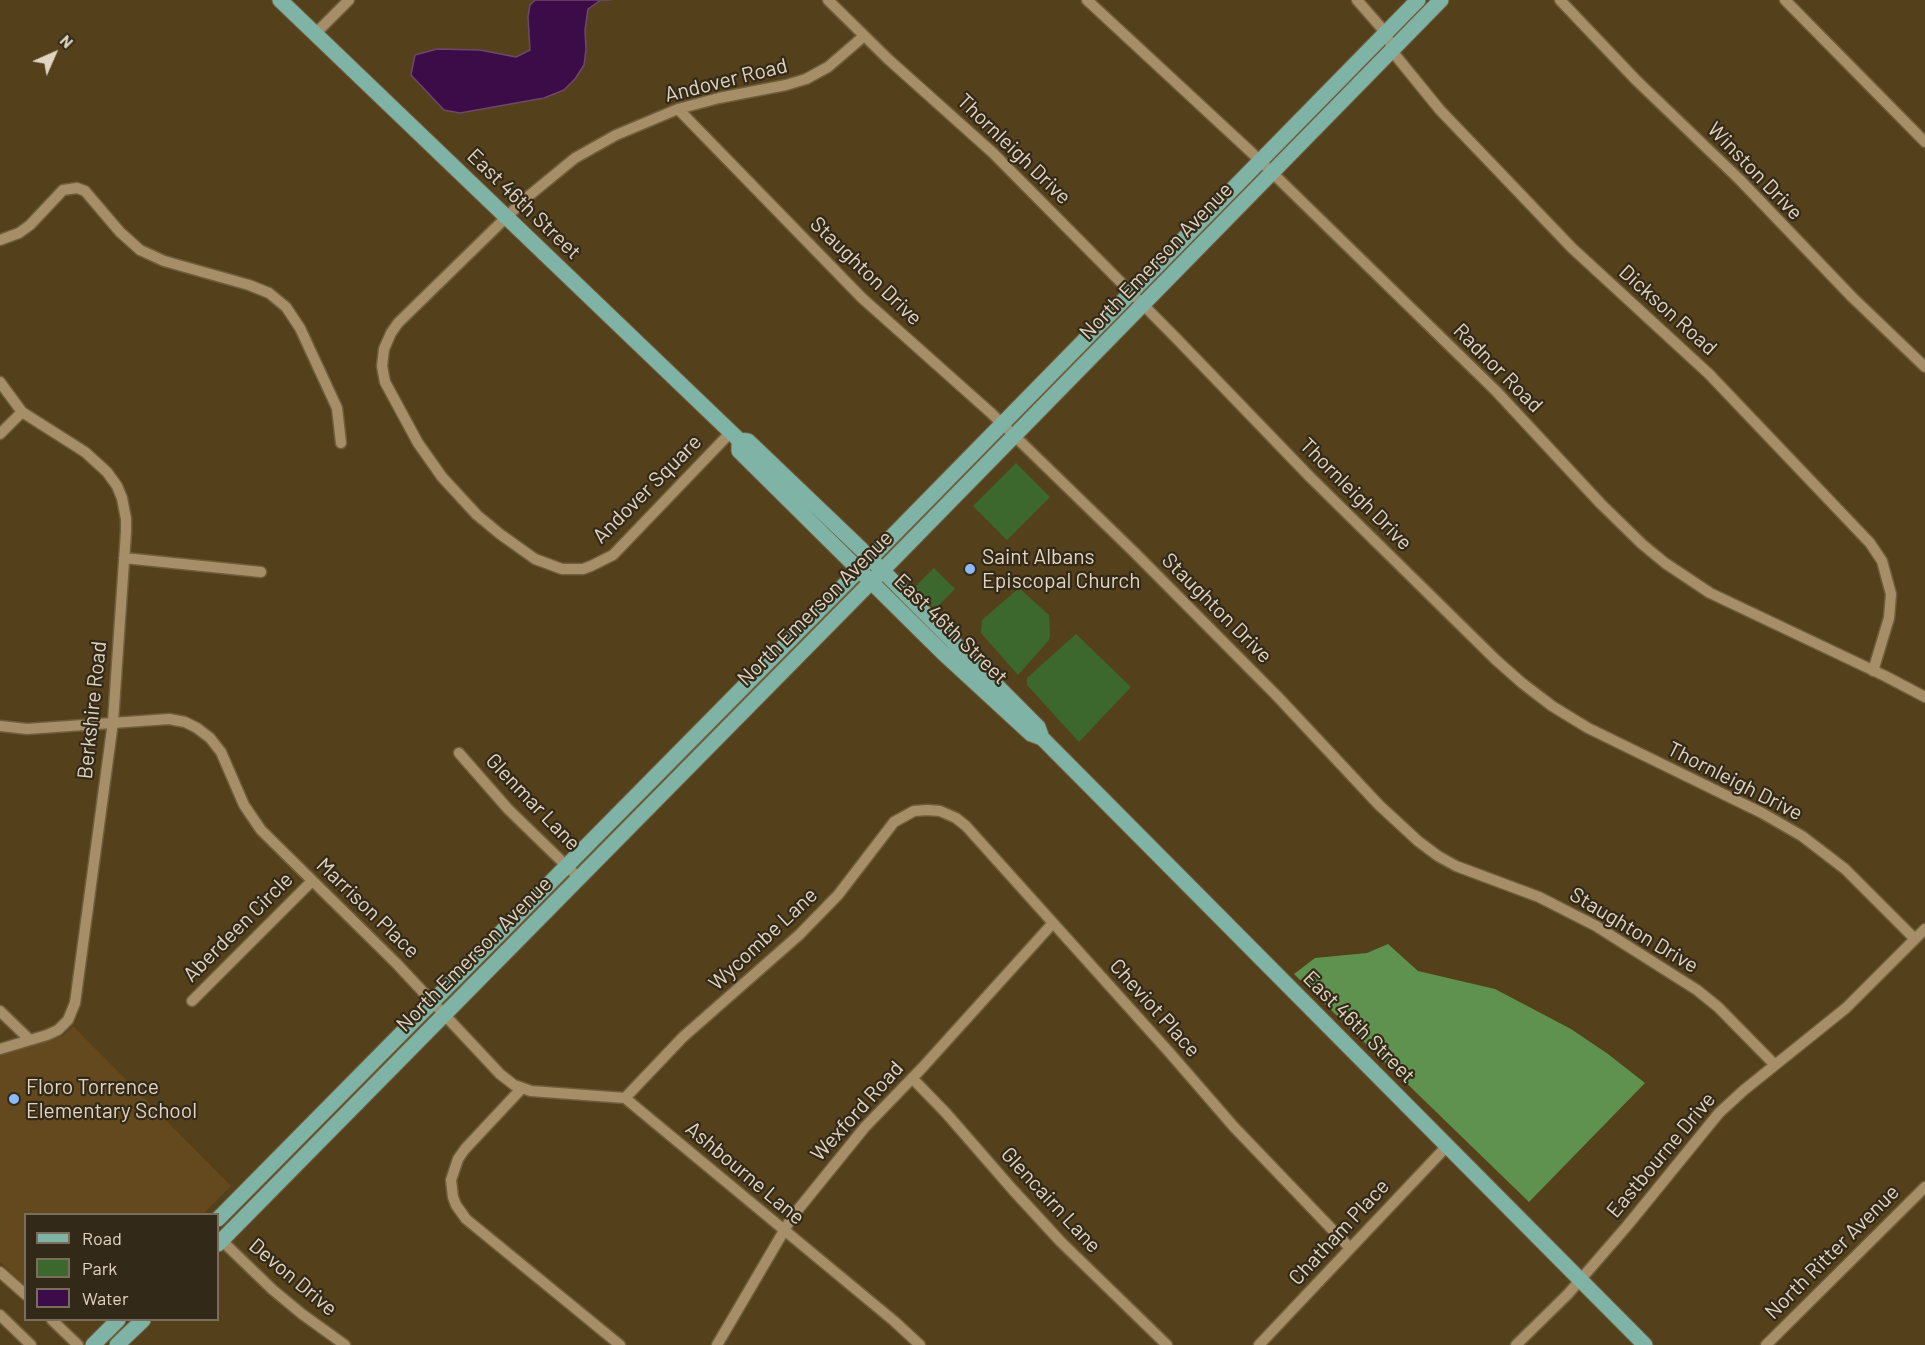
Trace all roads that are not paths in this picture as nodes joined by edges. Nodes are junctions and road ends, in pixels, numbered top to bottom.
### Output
1 (280, 0) edge
2 (349, 0) edge
3 (828, 0) edge
4 (1087, 0) edge
5 (1357, 0) edge
6 (1418, 0) edge
7 (1441, 0) edge
8 (1560, 0) edge
9 (1785, 0) edge
10 (1385, 32) junction
11 (315, 34) junction
12 (864, 36) junction
13 (1392, 50) junction
14 (678, 110) junction
15 (1925, 142) edge
16 (1260, 161) junction
17 (1272, 173) junction
18 (507, 217) junction
19 (0, 240) edge
20 (1131, 292) junction
21 (1143, 304) junction
22 (1925, 367) edge
23 (0, 382) edge
24 (22, 412) junction
25 (1002, 424) junction
26 (0, 434) edge
27 (735, 436) junction
28 (1014, 436) junction
29 (341, 443) dead end
30 (124, 558) junction
31 (870, 558) junction
32 (859, 570) junction
33 (261, 572) dead end
34 (877, 576) junction
35 (1874, 671) junction
36 (1925, 697) edge
37 (113, 722) junction
38 (0, 726) edge
39 (459, 753) dead end
40 (923, 810) joint
41 (566, 866) junction
42 (579, 878) junction
43 (312, 881) junction
44 (1053, 923) junction
45 (1925, 929) edge
46 (1915, 939) junction
47 (192, 1001) dead end
48 (433, 1001) junction
49 (0, 1011) edge
50 (444, 1014) junction
51 (30, 1040) junction
52 (0, 1049) edge
53 (1775, 1065) junction
54 (912, 1078) junction
55 (522, 1088) junction
56 (625, 1098) junction
57 (1447, 1146) junction
58 (1925, 1187) edge
59 (219, 1218) edge
60 (784, 1230) junction
61 (219, 1240) edge
62 (1350, 1248) junction
63 (0, 1272) edge
64 (1580, 1279) junction
65 (24, 1292) edge
66 (0, 1314) edge
67 (53, 1321) edge
68 (117, 1321) edge
69 (142, 1321) edge
70 (31, 1345) edge
71 (78, 1345) edge
72 (93, 1345) edge
73 (117, 1345) edge
74 (345, 1345) edge
75 (620, 1345) edge
76 (717, 1345) edge
77 (920, 1345) edge
78 (1167, 1345) edge
79 (1259, 1345) edge
80 (1516, 1345) edge
81 (1645, 1345) edge
82 (1766, 1345) edge

1 - 11 main road, East 46th Street
2 - 11 street
3 - 12 street, Thornleigh Drive
4 - 16 street, Radnor Road
5 - 10 street, Dickson Road
6 - 10 main road, North Emerson Avenue
7 - 13 main road, North Emerson Avenue
8 - 22 street, Winston Drive
9 - 15 street
10 - 13 street, Dickson Road
10 - 16 main road, North Emerson Avenue
11 - 18 main road, East 46th Street
12 - 14 street, Andover Road
12 - 20 street, Thornleigh Drive
13 - 17 main road, North Emerson Avenue
13 - 35 street, Dickson Road
14 - 18 street, Andover Road
14 - 25 street, Staughton Drive
16 - 17 street, Radnor Road
16 - 20 main road, North Emerson Avenue
17 - 21 main road, North Emerson Avenue
17 - 35 street, Radnor Road
18 - 27 main road, East 46th Street
18 - 27 street, Andover Square
19 - 29 street
20 - 21 street, Thornleigh Drive
20 - 25 main road, North Emerson Avenue
21 - 28 main road, North Emerson Avenue
21 - 46 street, Thornleigh Drive
23 - 24 street, Berkshire Road
24 - 26 street
24 - 30 street, Berkshire Road
25 - 28 street, Staughton Drive
25 - 31 main road, North Emerson Avenue
27 - 31 main road, East 46th Street
27 - 32 main road, East 46th Street
28 - 34 main road, North Emerson Avenue
28 - 53 street, Staughton Drive
30 - 33 street
30 - 37 street, Berkshire Road
31 - 32 main road, North Emerson Avenue
31 - 34 main road, East 46th Street
32 - 34 main road, East 46th Street
32 - 41 main road, North Emerson Avenue
34 - 42 main road, North Emerson Avenue
34 - 57 main road, East 46th Street
35 - 36 street, Radnor Road
37 - 38 street, Marrison Place
37 - 43 street, Marrison Place
37 - 51 street, Berkshire Road
39 - 41 street, Glenmar Lane
40 - 44 street, Cheviot Place
40 - 56 street, Wycombe Lane
41 - 42 street, Glenmar Lane
41 - 48 main road, North Emerson Avenue
42 - 50 main road, North Emerson Avenue
43 - 47 street, Aberdeen Circle
43 - 48 street, Marrison Place
44 - 54 street, Wexford Road
44 - 62 street, Cheviot Place
45 - 46 street, Eastbourne Drive
46 - 53 street, Eastbourne Drive
48 - 50 street, Marrison Place
48 - 59 main road, North Emerson Avenue
49 - 51 street
50 - 55 street, Marrison Place
50 - 61 main road, North Emerson Avenue
51 - 52 street, Berkshire Road
53 - 64 street, Eastbourne Drive
54 - 60 street, Wexford Road
54 - 78 street, Glencairn Lane
55 - 56 street
55 - 75 street
56 - 60 street, Ashbourne Lane
57 - 62 street, Chatham Place
57 - 64 main road, East 46th Street
58 - 82 street, North Ritter Avenue
60 - 76 street, Wexford Road
60 - 77 street, Ashbourne Lane
61 - 74 street, Devon Drive
62 - 79 street, Chatham Place
63 - 65 street
64 - 80 street, Eastbourne Drive
64 - 81 main road, East 46th Street
66 - 70 street
67 - 71 street
68 - 72 main road
69 - 73 main road

